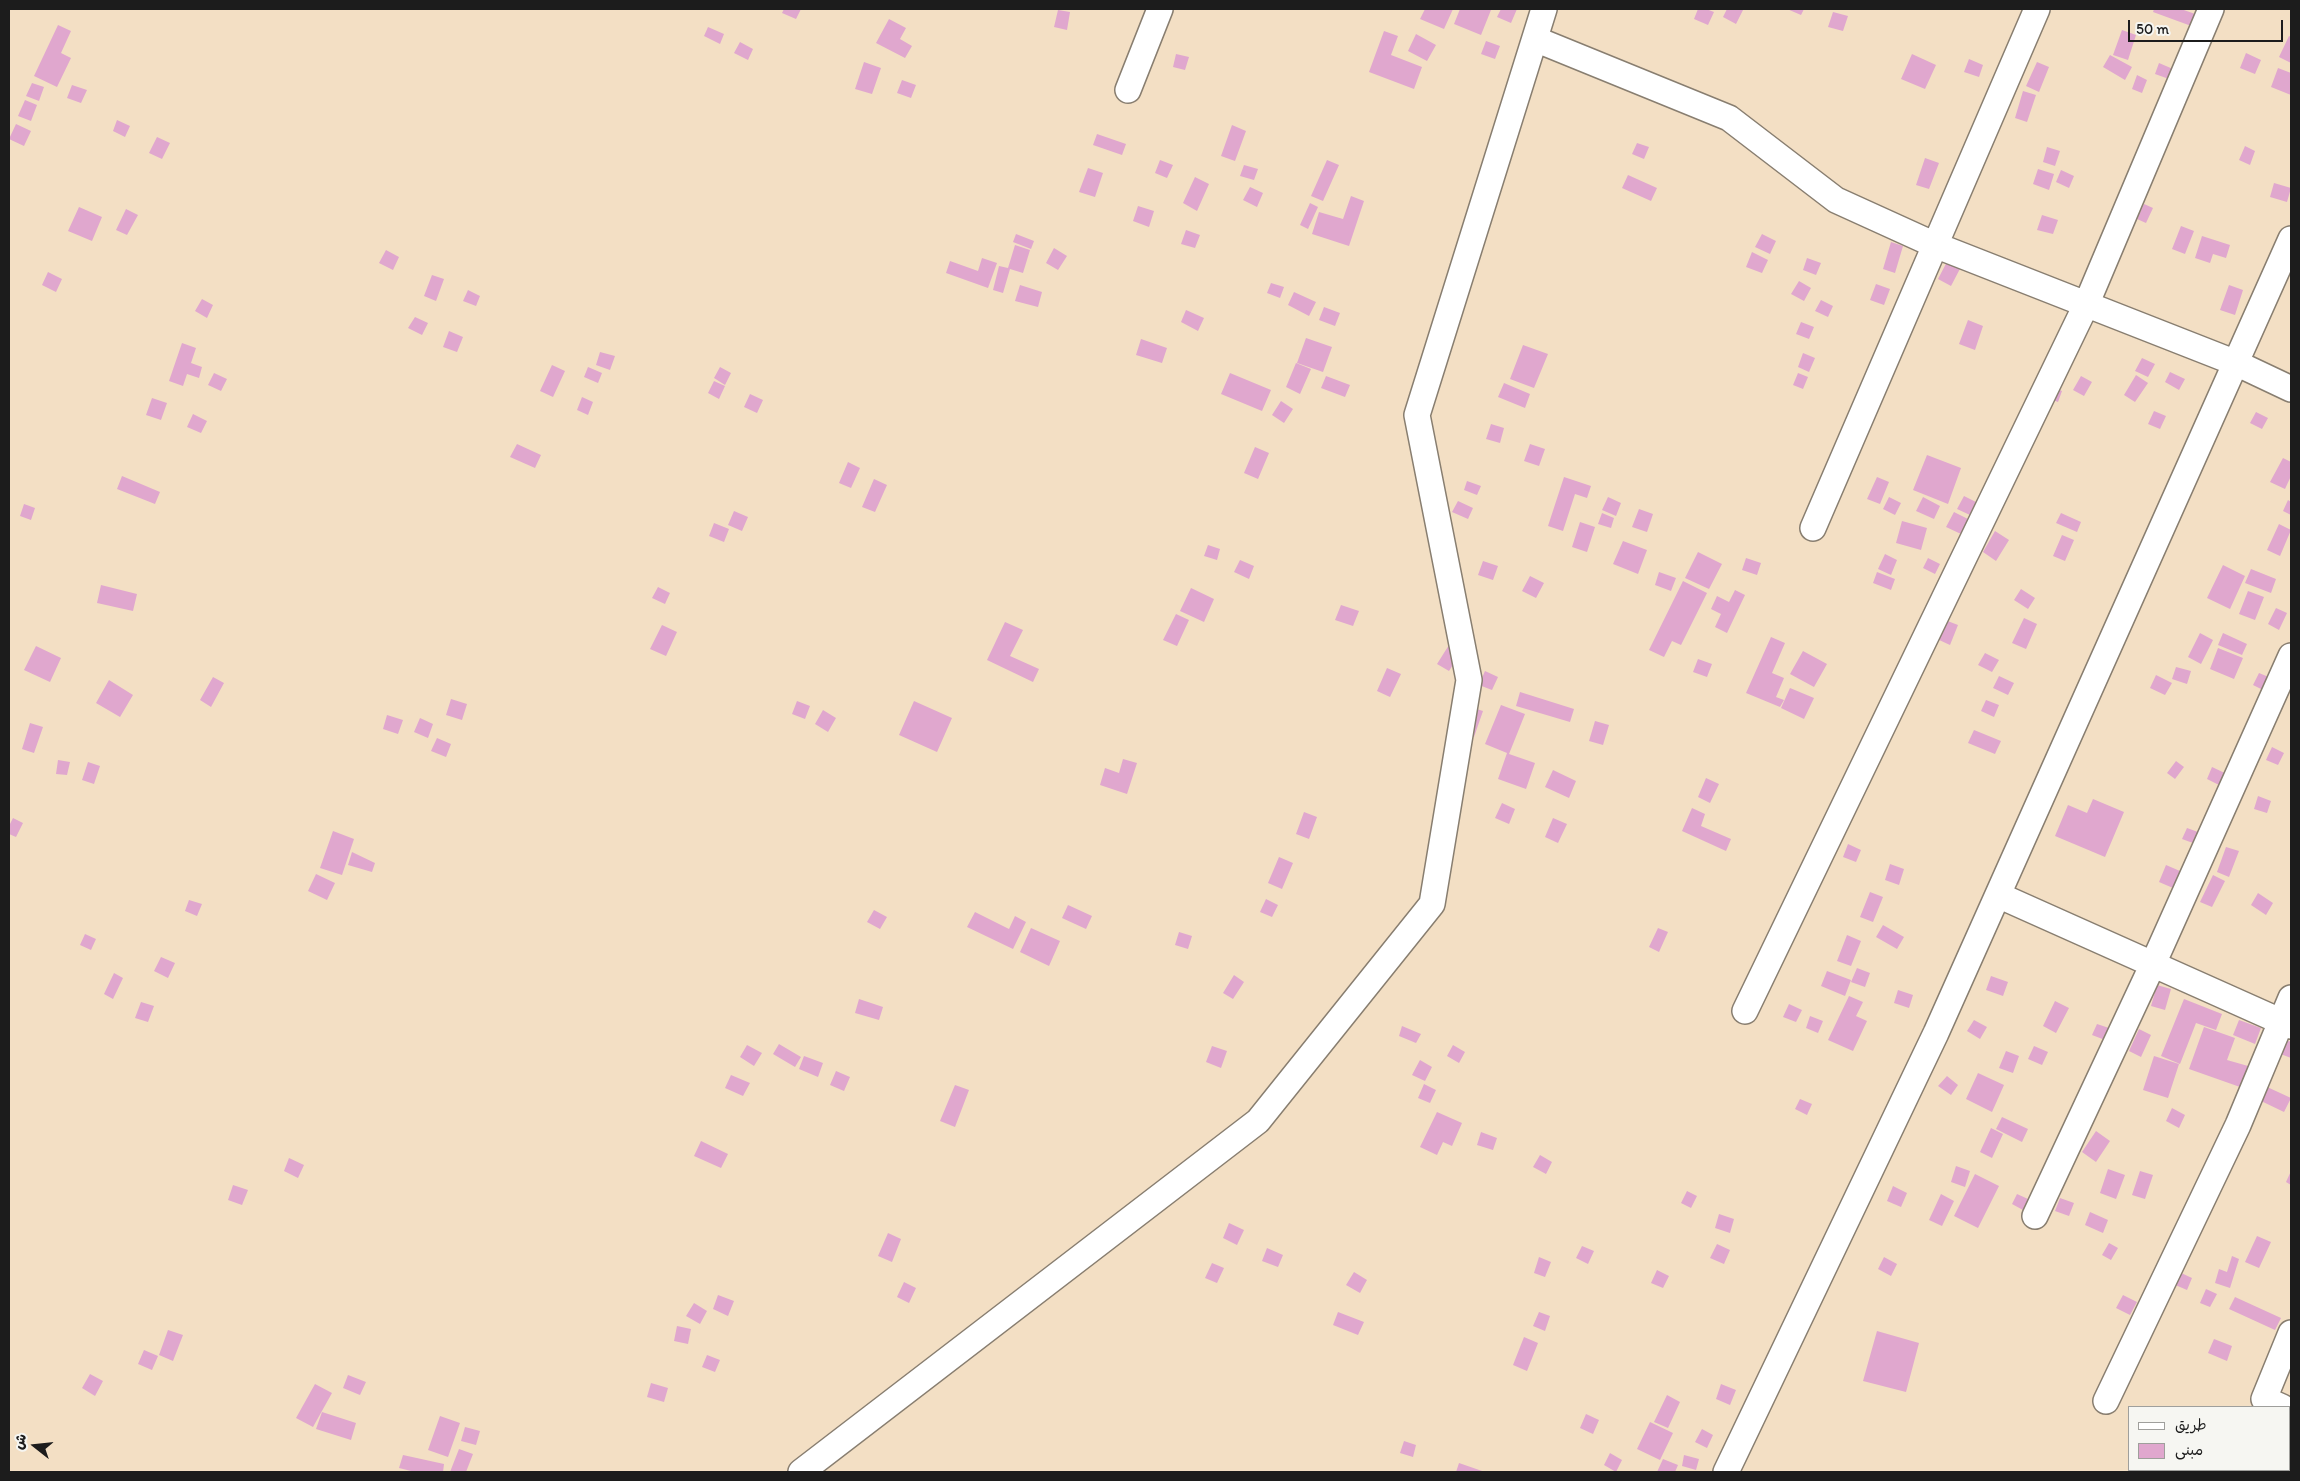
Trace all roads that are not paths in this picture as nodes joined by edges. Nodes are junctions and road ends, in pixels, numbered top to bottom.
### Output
1 (1160, 9) edge
2 (1544, 9) edge
3 (2037, 9) edge
4 (2212, 9) edge
5 (1534, 39) junction
6 (1128, 90) dead end
7 (2291, 239) edge
8 (1935, 245) junction
9 (2086, 305) junction
10 (2236, 363) junction
11 (2291, 389) edge
12 (1813, 528) dead end
13 (2291, 656) edge
14 (1998, 895) junction
15 (2153, 964) junction
16 (2291, 998) edge
17 (1745, 1011) dead end
18 (2285, 1024) edge
19 (2035, 1216) dead end
20 (2291, 1333) edge
21 (2106, 1401) dead end
22 (2280, 1406) edge
23 (801, 1472) edge
24 (1726, 1472) edge

1 - 6 street
2 - 5 street
3 - 8 street
4 - 9 street
5 - 8 street
5 - 23 street
7 - 10 street
8 - 9 street
8 - 12 street
9 - 10 street
9 - 17 street
10 - 11 street
10 - 14 street
13 - 15 street
14 - 15 street
14 - 24 street
15 - 18 street
15 - 19 street
16 - 18 street
18 - 21 street
20 - 22 street

